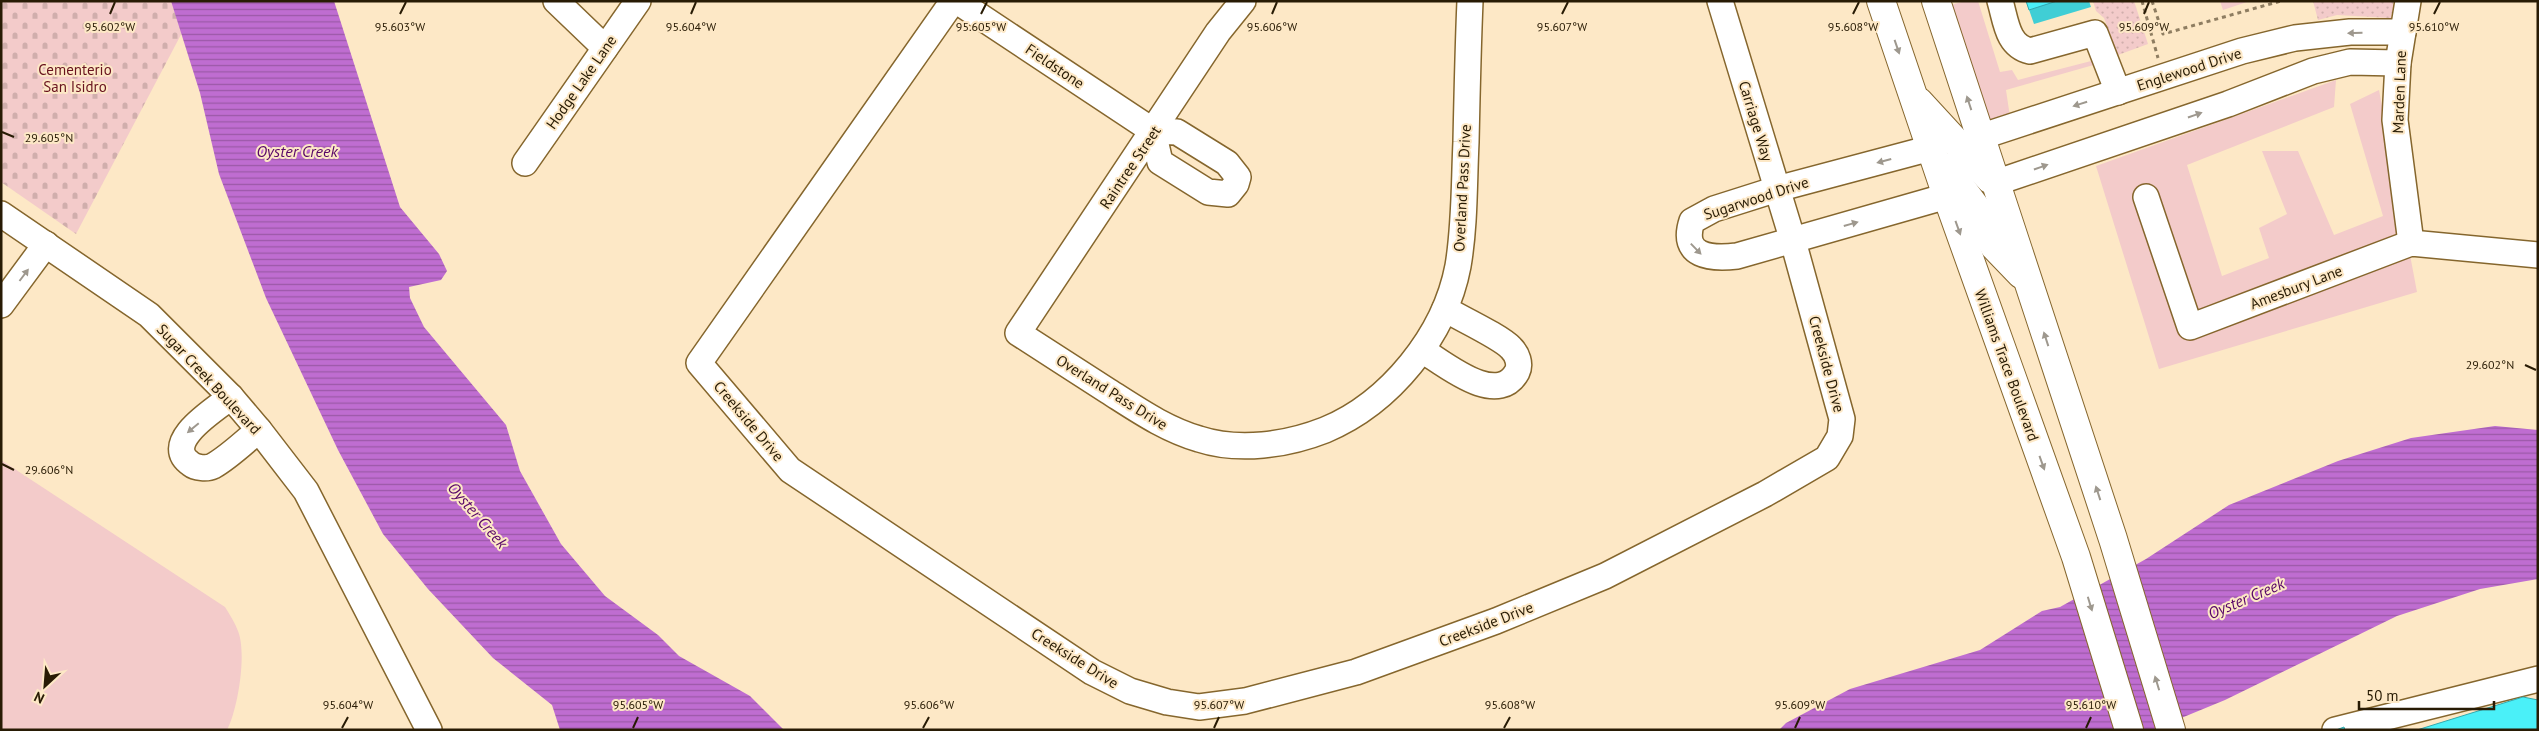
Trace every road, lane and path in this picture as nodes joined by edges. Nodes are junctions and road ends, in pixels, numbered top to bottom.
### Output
1 (556, 1) edge
2 (638, 1) edge
3 (953, 1) edge
4 (957, 1) edge
5 (1243, 1) edge
6 (1470, 1) edge
7 (1720, 1) edge
8 (1881, 1) edge
9 (1937, 1) edge
10 (2000, 1) edge
11 (2142, 1) edge
12 (2152, 1) edge
13 (2280, 1) edge
14 (2408, 1) edge
15 (2403, 32) junction
16 (605, 48) junction
17 (2158, 58) dead end
18 (2398, 63) junction
19 (2118, 92) junction
20 (1913, 96) junction
21 (1154, 132) junction
22 (1980, 136) junction
23 (1931, 148) junction
24 (525, 163) dead end
25 (1995, 183) junction
26 (1777, 190) junction
27 (1947, 196) junction
28 (2146, 198) dead end
29 (3, 219) edge
30 (1793, 241) junction
31 (2411, 243) junction
32 (46, 244) junction
33 (2538, 255) edge
34 (2027, 281) junction
35 (1, 305) edge
36 (1445, 309) junction
37 (1018, 333) joint
38 (1422, 350) junction
39 (231, 396) junction
40 (259, 430) junction
41 (2538, 679) edge
42 (2360, 727) edge
43 (429, 730) edge
44 (2129, 730) edge
45 (2171, 730) edge
46 (2335, 730) edge

1 - 16 street
2 - 16 street, Hodge Lake Lane
3 - 30 street, Creekside Drive
4 - 21 street, Fieldstone
5 - 21 street, Raintree Street
6 - 36 street, Overland Pass Drive
7 - 26 street, Carriage Way
8 -> 20 main road, Williams Trace Boulevard
22 -> 9 main road
10 - 19 street
11 - 17 path
12 - 13 path
14 - 15 street, Marden Lane
15 - 18 street, Marden Lane
15 -> 19 street, Englewood Drive
16 - 24 street, Hodge Lake Lane
25 -> 18 street
18 - 31 street, Marden Lane
19 -> 22 street, Englewood Drive
20 - 23 main road, Williams Trace Boulevard
20 - 25 main road
21 - 37 street, Raintree Street
22 - 25 main road
23 -> 26 street, Sugarwood Drive
23 - 27 main road, Williams Trace Boulevard
23 - 34 main road
25 - 34 main road
26 - 30 street, Carriage Way
26 -> 30 street, Sugarwood Drive
30 -> 27 street, Sugarwood Drive
27 -> 44 main road, Williams Trace Boulevard
28 - 31 street, Amesbury Lane
29 - 32 street, Sugar Creek Boulevard
31 - 33 street, Amesbury Lane
35 -> 32 street
32 - 39 street, Sugar Creek Boulevard
45 -> 34 main road
36 - 38 street, Overland Pass Drive
36 - 38 street
37 - 38 street, Overland Pass Drive
39 - 40 street, Sugar Creek Boulevard
39 -> 40 street
40 - 43 street, Sugar Creek Boulevard
41 - 42 street
42 - 46 street

